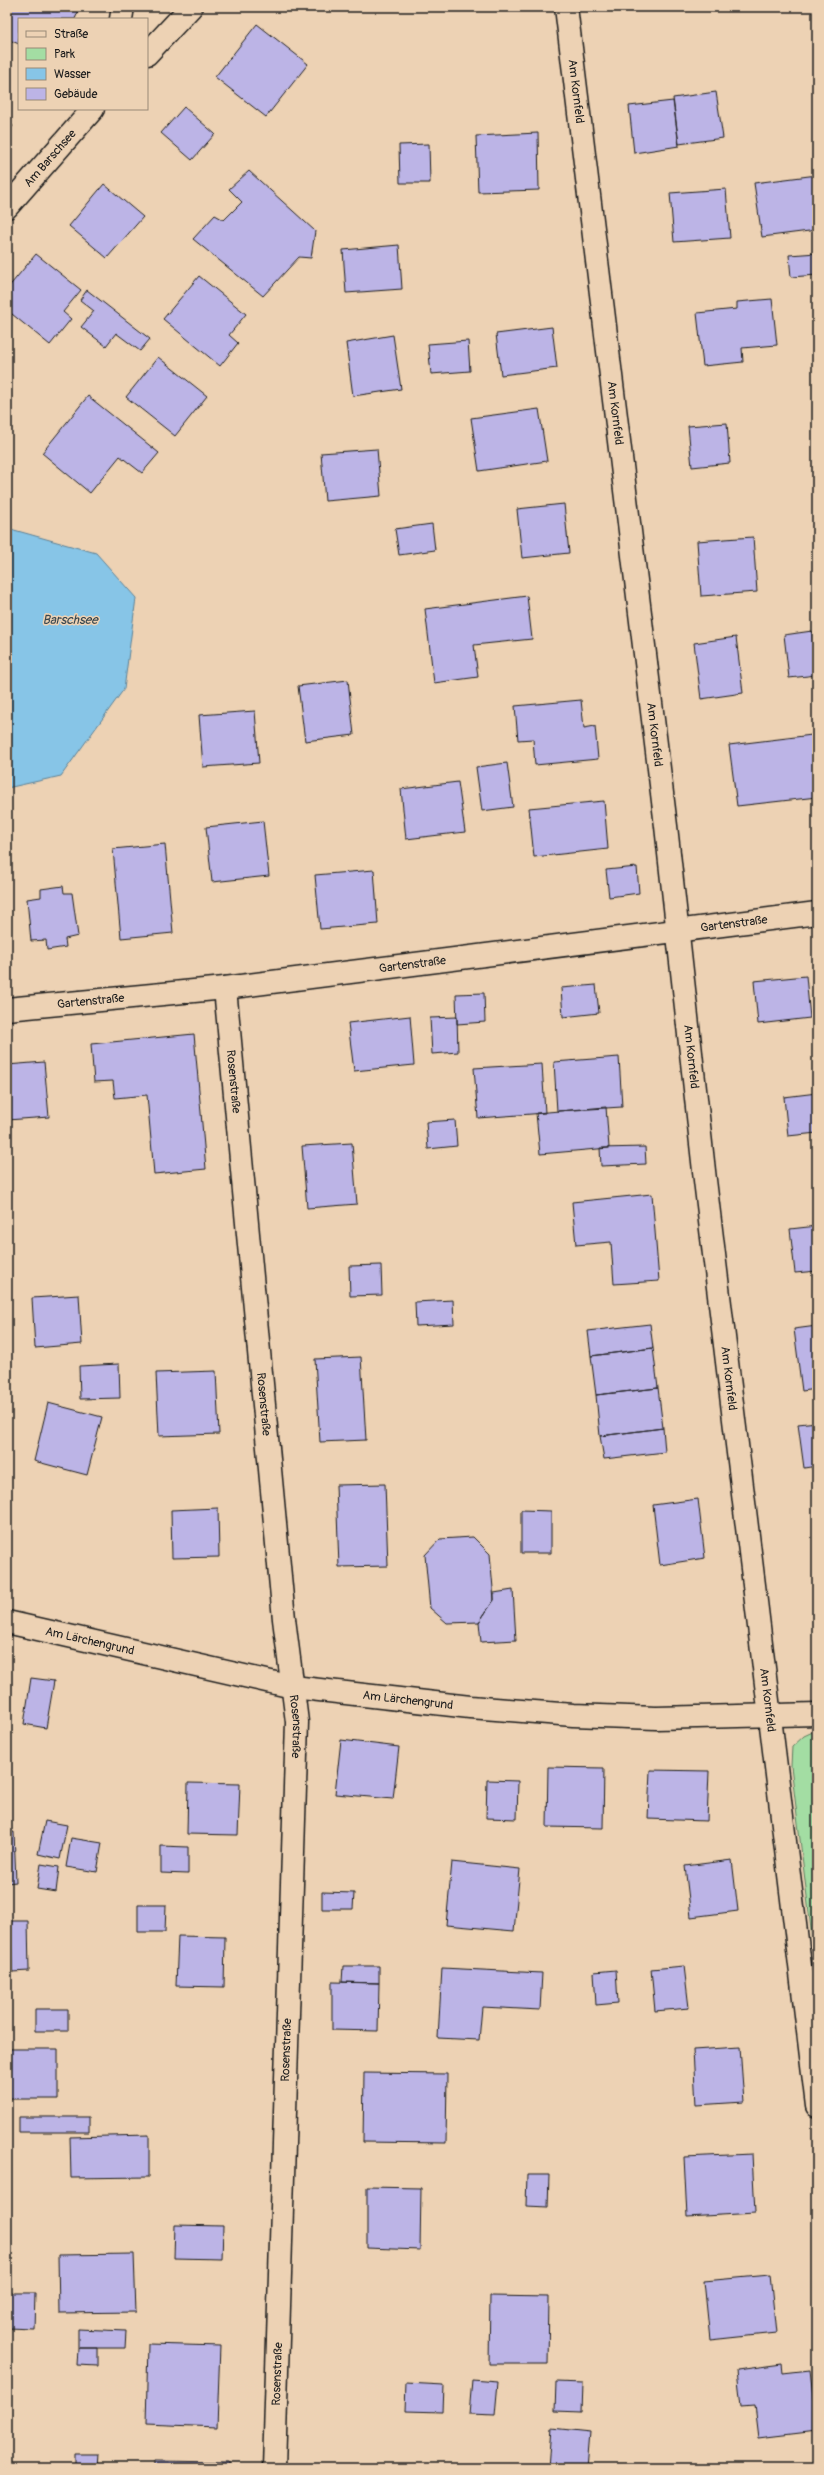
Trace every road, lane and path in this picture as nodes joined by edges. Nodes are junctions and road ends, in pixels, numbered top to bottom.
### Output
1 (123, 7) edge
2 (191, 7) edge
3 (566, 7) edge
4 (121, 18) edge
5 (148, 53) edge
6 (92, 110) edge
7 (7, 207) edge
8 (817, 913) edge
9 (678, 930) junction
10 (225, 988) junction
11 (7, 1009) edge
12 (7, 1622) edge
13 (293, 1687) junction
14 (817, 1714) edge
15 (770, 1716) junction
16 (817, 2106) edge
17 (274, 2468) edge

1 - 4 street
2 - 5 street
3 - 9 street, Am Kornfeld
6 - 7 street, Am Barschsee
8 - 9 street, Gartenstraße
9 - 10 street, Gartenstraße
9 - 15 street, Am Kornfeld
10 - 11 street, Gartenstraße
10 - 13 street, Rosenstraße
12 - 13 street, Am Lärchengrund
13 - 15 street, Am Lärchengrund
13 - 17 street, Rosenstraße
14 - 15 street, Am Lärchengrund
15 - 16 street, Am Kornfeld

